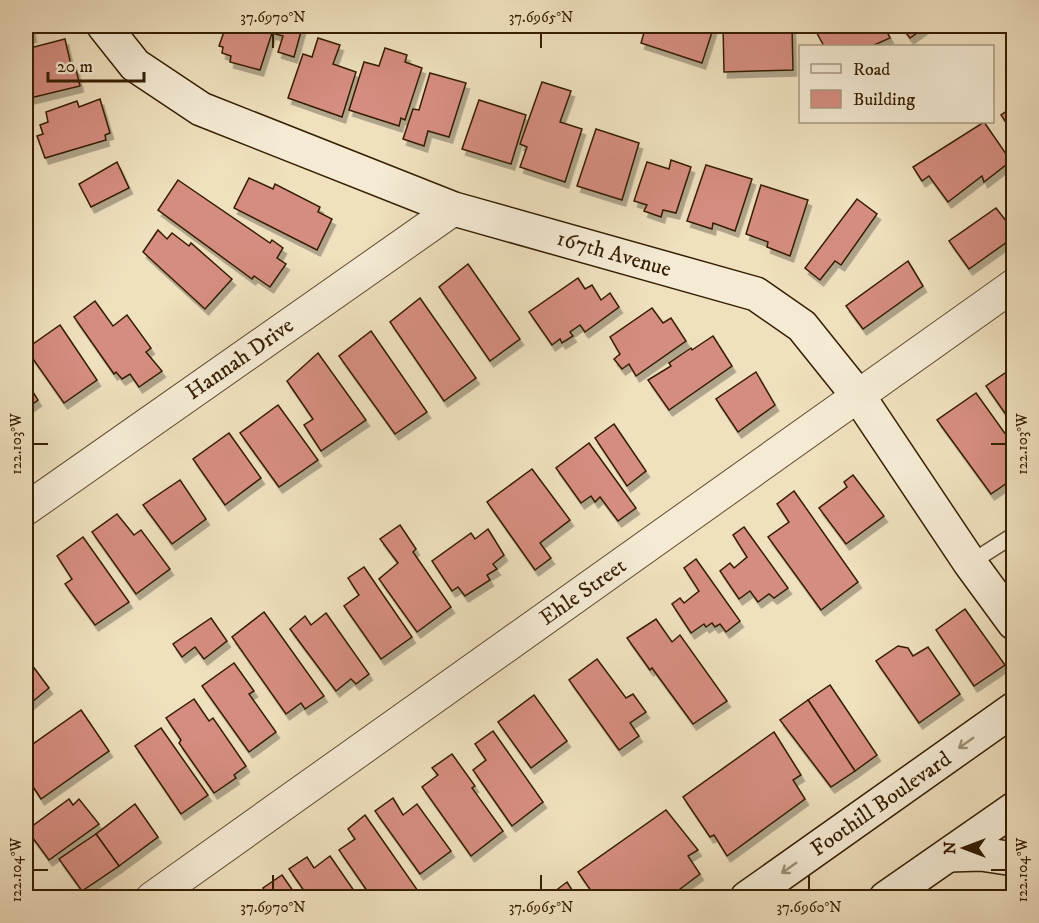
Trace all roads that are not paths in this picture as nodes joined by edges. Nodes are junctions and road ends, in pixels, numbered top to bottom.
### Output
1 (104, 26) edge
2 (454, 209) junction
3 (1014, 285) edge
4 (859, 397) junction
5 (26, 509) edge
6 (1014, 535) edge
7 (970, 563) junction
8 (1014, 623) edge
9 (1014, 710) edge
10 (1014, 809) edge
11 (949, 855) junction
12 (1014, 859) edge
13 (152, 897) edge
14 (747, 897) edge
15 (886, 897) edge

1 - 2 street, 167th Avenue
2 - 4 street, 167th Avenue
2 - 5 street, Hannah Drive
3 - 4 street, Ehle Street
4 - 7 street, 167th Avenue
4 - 13 street, Ehle Street
6 - 7 lane
7 - 8 street, 167th Avenue
9 -> 14 street, Foothill Boulevard
10 - 11 street
11 - 12 street
11 - 15 street

